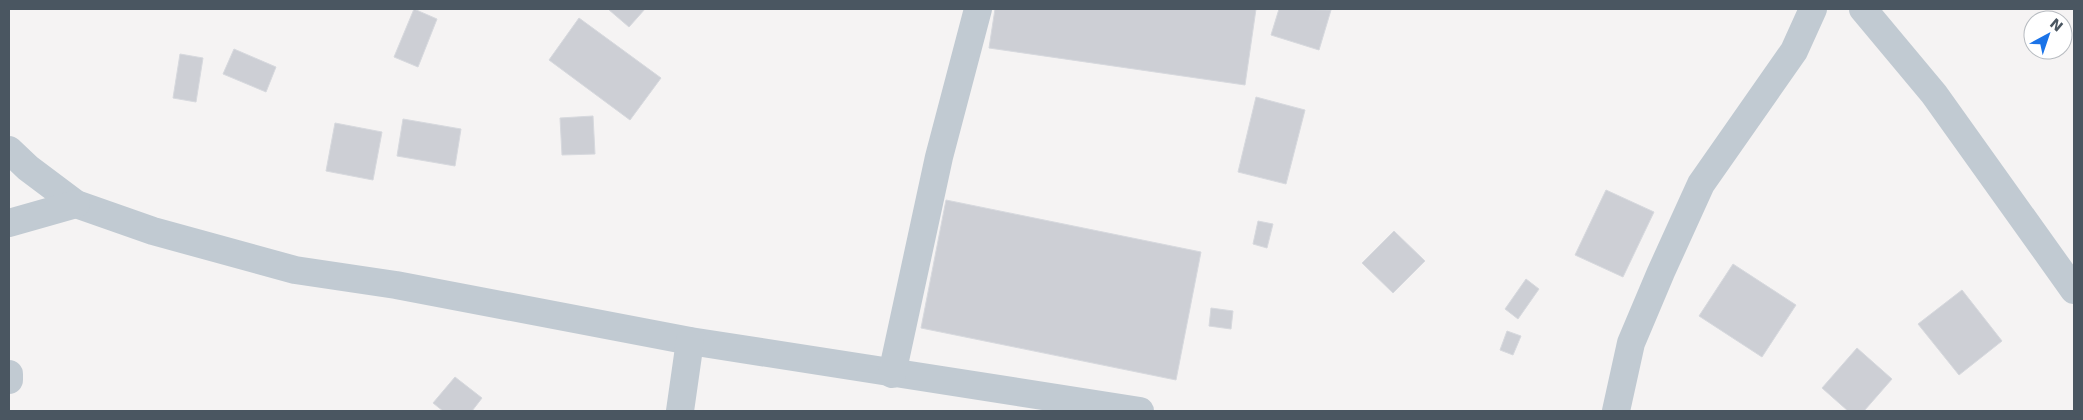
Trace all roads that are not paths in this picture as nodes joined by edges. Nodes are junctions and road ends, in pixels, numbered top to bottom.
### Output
1 (978, 9) edge
2 (1813, 9) edge
3 (1864, 9) edge
4 (9, 150) edge
5 (76, 204) junction
6 (9, 223) edge
7 (2074, 290) edge
8 (690, 341) junction
9 (9, 374) edge
10 (892, 374) junction
11 (9, 380) edge
12 (680, 411) edge
13 (1140, 411) edge
14 (1616, 411) edge

1 - 10 street
2 - 14 street
3 - 7 street
4 - 5 street
5 - 6 street
5 - 8 street
8 - 10 street
8 - 12 street
9 - 11 street
10 - 13 street

